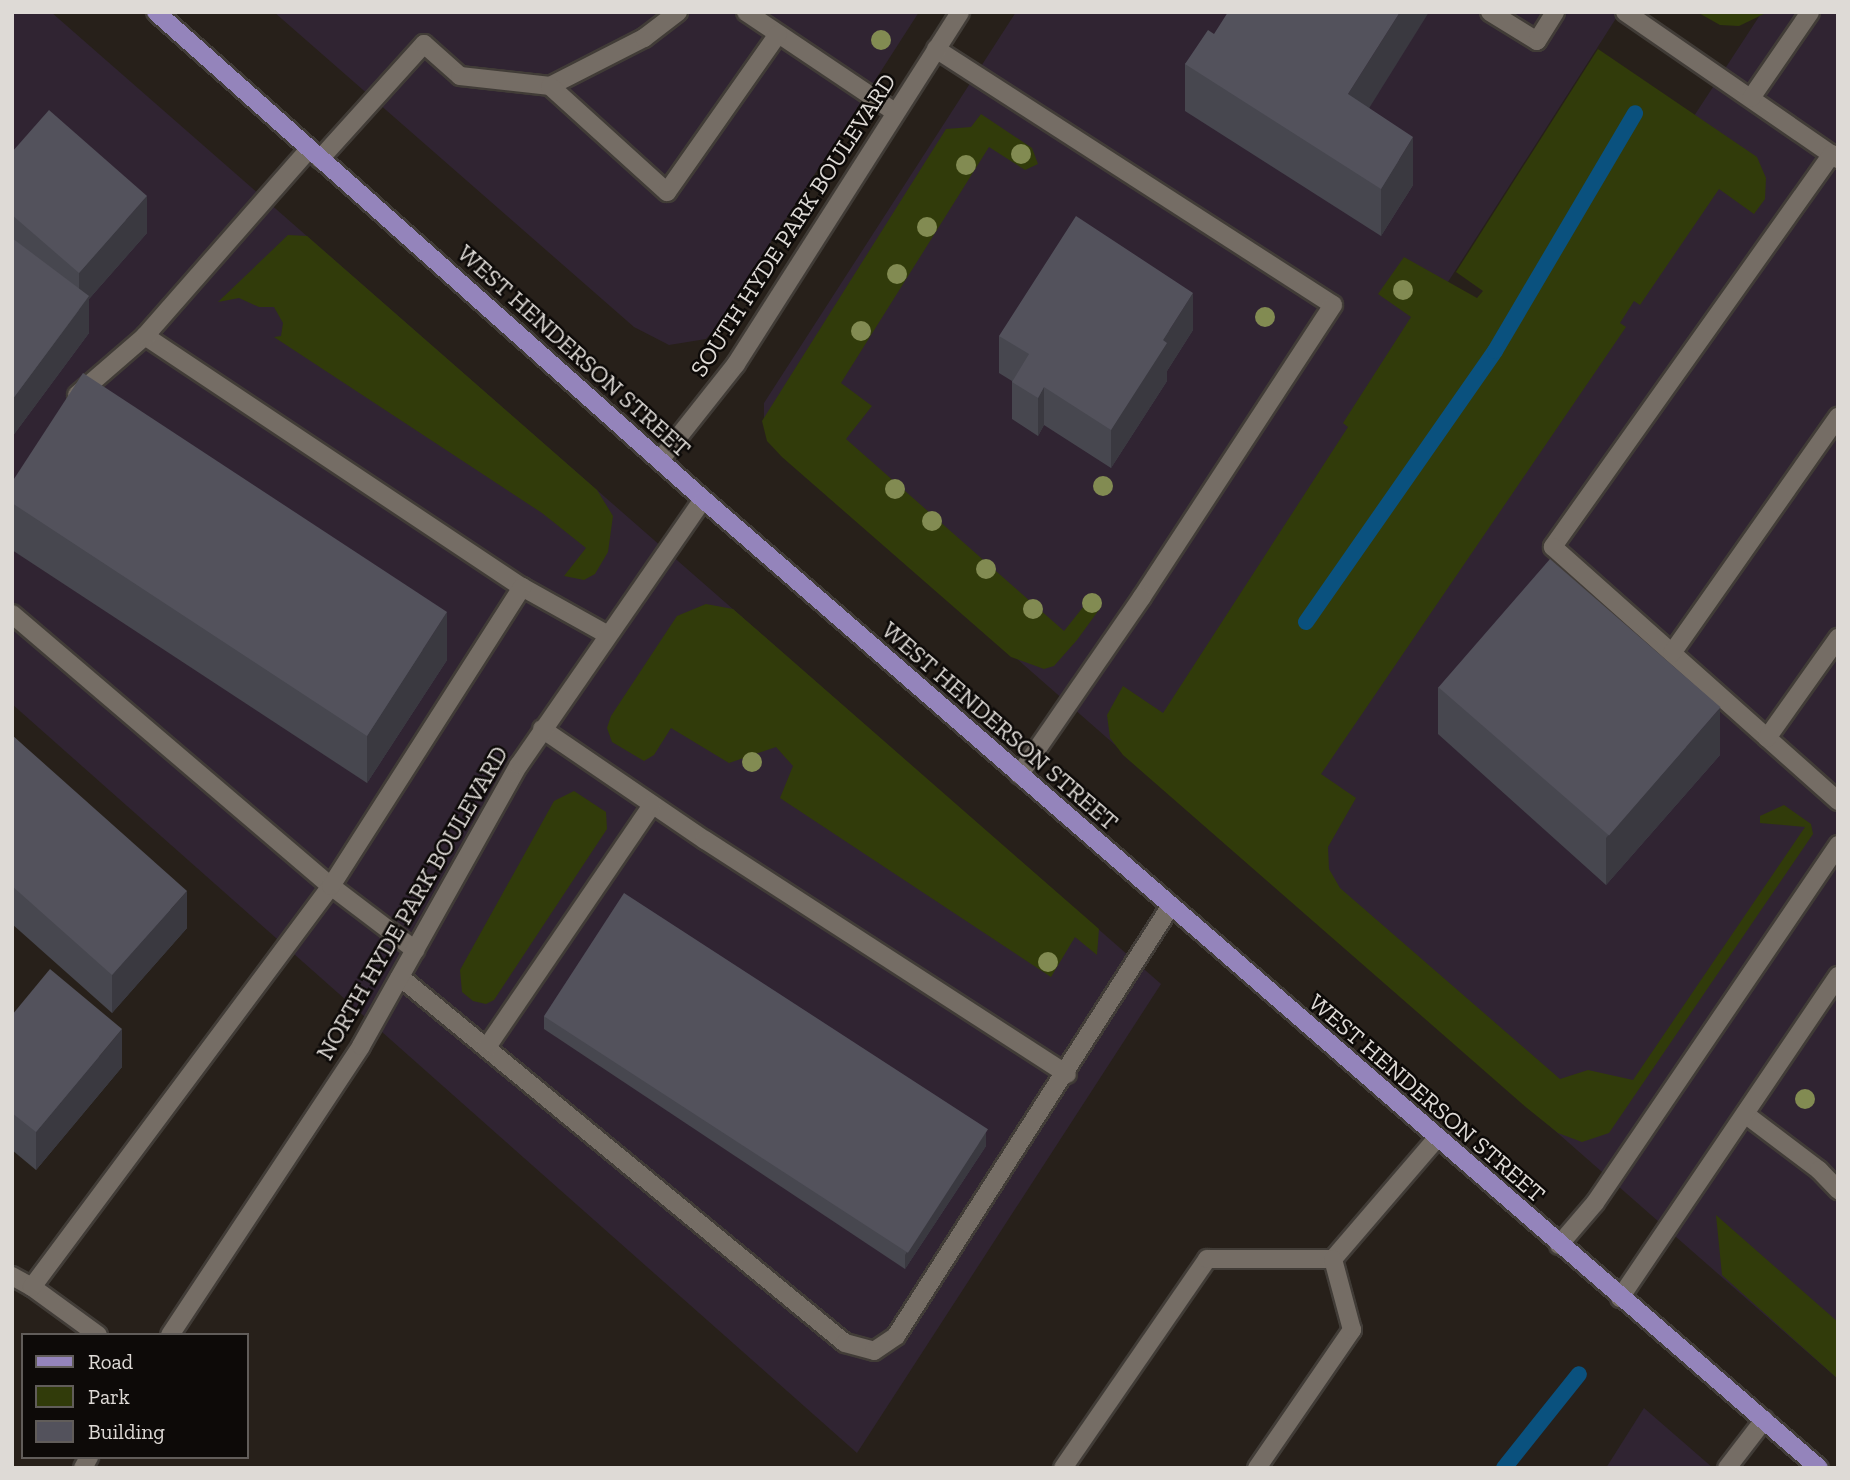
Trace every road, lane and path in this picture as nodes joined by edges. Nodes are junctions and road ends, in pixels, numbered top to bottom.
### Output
1 (156, 12) edge
2 (678, 12) edge
3 (746, 12) edge
4 (960, 12) edge
5 (1490, 12) edge
6 (1555, 12) edge
7 (1625, 12) edge
8 (1810, 12) edge
9 (778, 34) junction
10 (936, 49) junction
11 (550, 86) junction
12 (1751, 99) junction
13 (895, 112) junction
14 (315, 154) junction
15 (1835, 156) edge
16 (145, 336) junction
17 (67, 411) edge
18 (1838, 417) edge
19 (660, 460) junction
20 (703, 499) junction
21 (522, 587) junction
22 (12, 614) edge
23 (606, 634) junction
24 (1838, 638) edge
25 (1672, 653) junction
26 (542, 729) junction
27 (1767, 738) junction
28 (1019, 775) junction
29 (1838, 801) edge
30 (652, 805) junction
31 (1838, 845) edge
32 (331, 886) junction
33 (1170, 907) junction
34 (415, 950) junction
35 (1838, 976) edge
36 (400, 977) junction
37 (487, 1047) junction
38 (1067, 1074) junction
39 (1745, 1114) junction
40 (1437, 1139) junction
41 (1838, 1190) edge
42 (1559, 1245) junction
43 (1333, 1259) junction
44 (12, 1276) edge
45 (32, 1287) junction
46 (1620, 1297) junction
47 (95, 1333) edge
48 (171, 1333) edge
49 (1764, 1420) junction
50 (1063, 1468) edge
51 (1256, 1468) edge
52 (1727, 1468) edge
53 (1819, 1468) edge

1 - 14 main road, WEST HENDERSON STREET
2 - 11 street
3 - 9 street
4 - 10 street, SOUTH HYDE PARK BOULEVARD
5 - 6 street
7 - 12 street
8 - 12 street
9 - 11 street
9 - 13 street
10 - 13 street, SOUTH HYDE PARK BOULEVARD
10 - 28 street
11 - 14 street
12 - 15 street
13 - 19 street, SOUTH HYDE PARK BOULEVARD
14 - 16 street
14 - 19 main road, WEST HENDERSON STREET
15 - 25 street
16 - 17 street
16 - 21 street
18 - 25 street
19 - 20 main road, WEST HENDERSON STREET
20 - 23 street, NORTH HYDE PARK BOULEVARD
20 - 28 main road, WEST HENDERSON STREET
21 - 23 street
21 - 32 street
22 - 32 street
23 - 26 street, NORTH HYDE PARK BOULEVARD
24 - 27 street
25 - 27 street
26 - 30 street
26 - 34 street, NORTH HYDE PARK BOULEVARD
27 - 29 street
28 - 33 main road, WEST HENDERSON STREET
30 - 37 street
30 - 38 street
31 - 42 street
32 - 34 street
32 - 45 street
33 - 38 street
33 - 40 main road, WEST HENDERSON STREET
34 - 36 street, NORTH HYDE PARK BOULEVARD
35 - 39 street
36 - 37 street
36 - 48 street, NORTH HYDE PARK BOULEVARD
37 - 38 street
39 - 41 street
39 - 46 street
40 - 42 main road, WEST HENDERSON STREET
40 - 43 street
42 - 46 main road, WEST HENDERSON STREET
43 - 50 street
43 - 51 street
44 - 45 street
45 - 47 street
46 - 49 main road, WEST HENDERSON STREET
49 - 52 street
49 - 53 main road, WEST HENDERSON STREET

